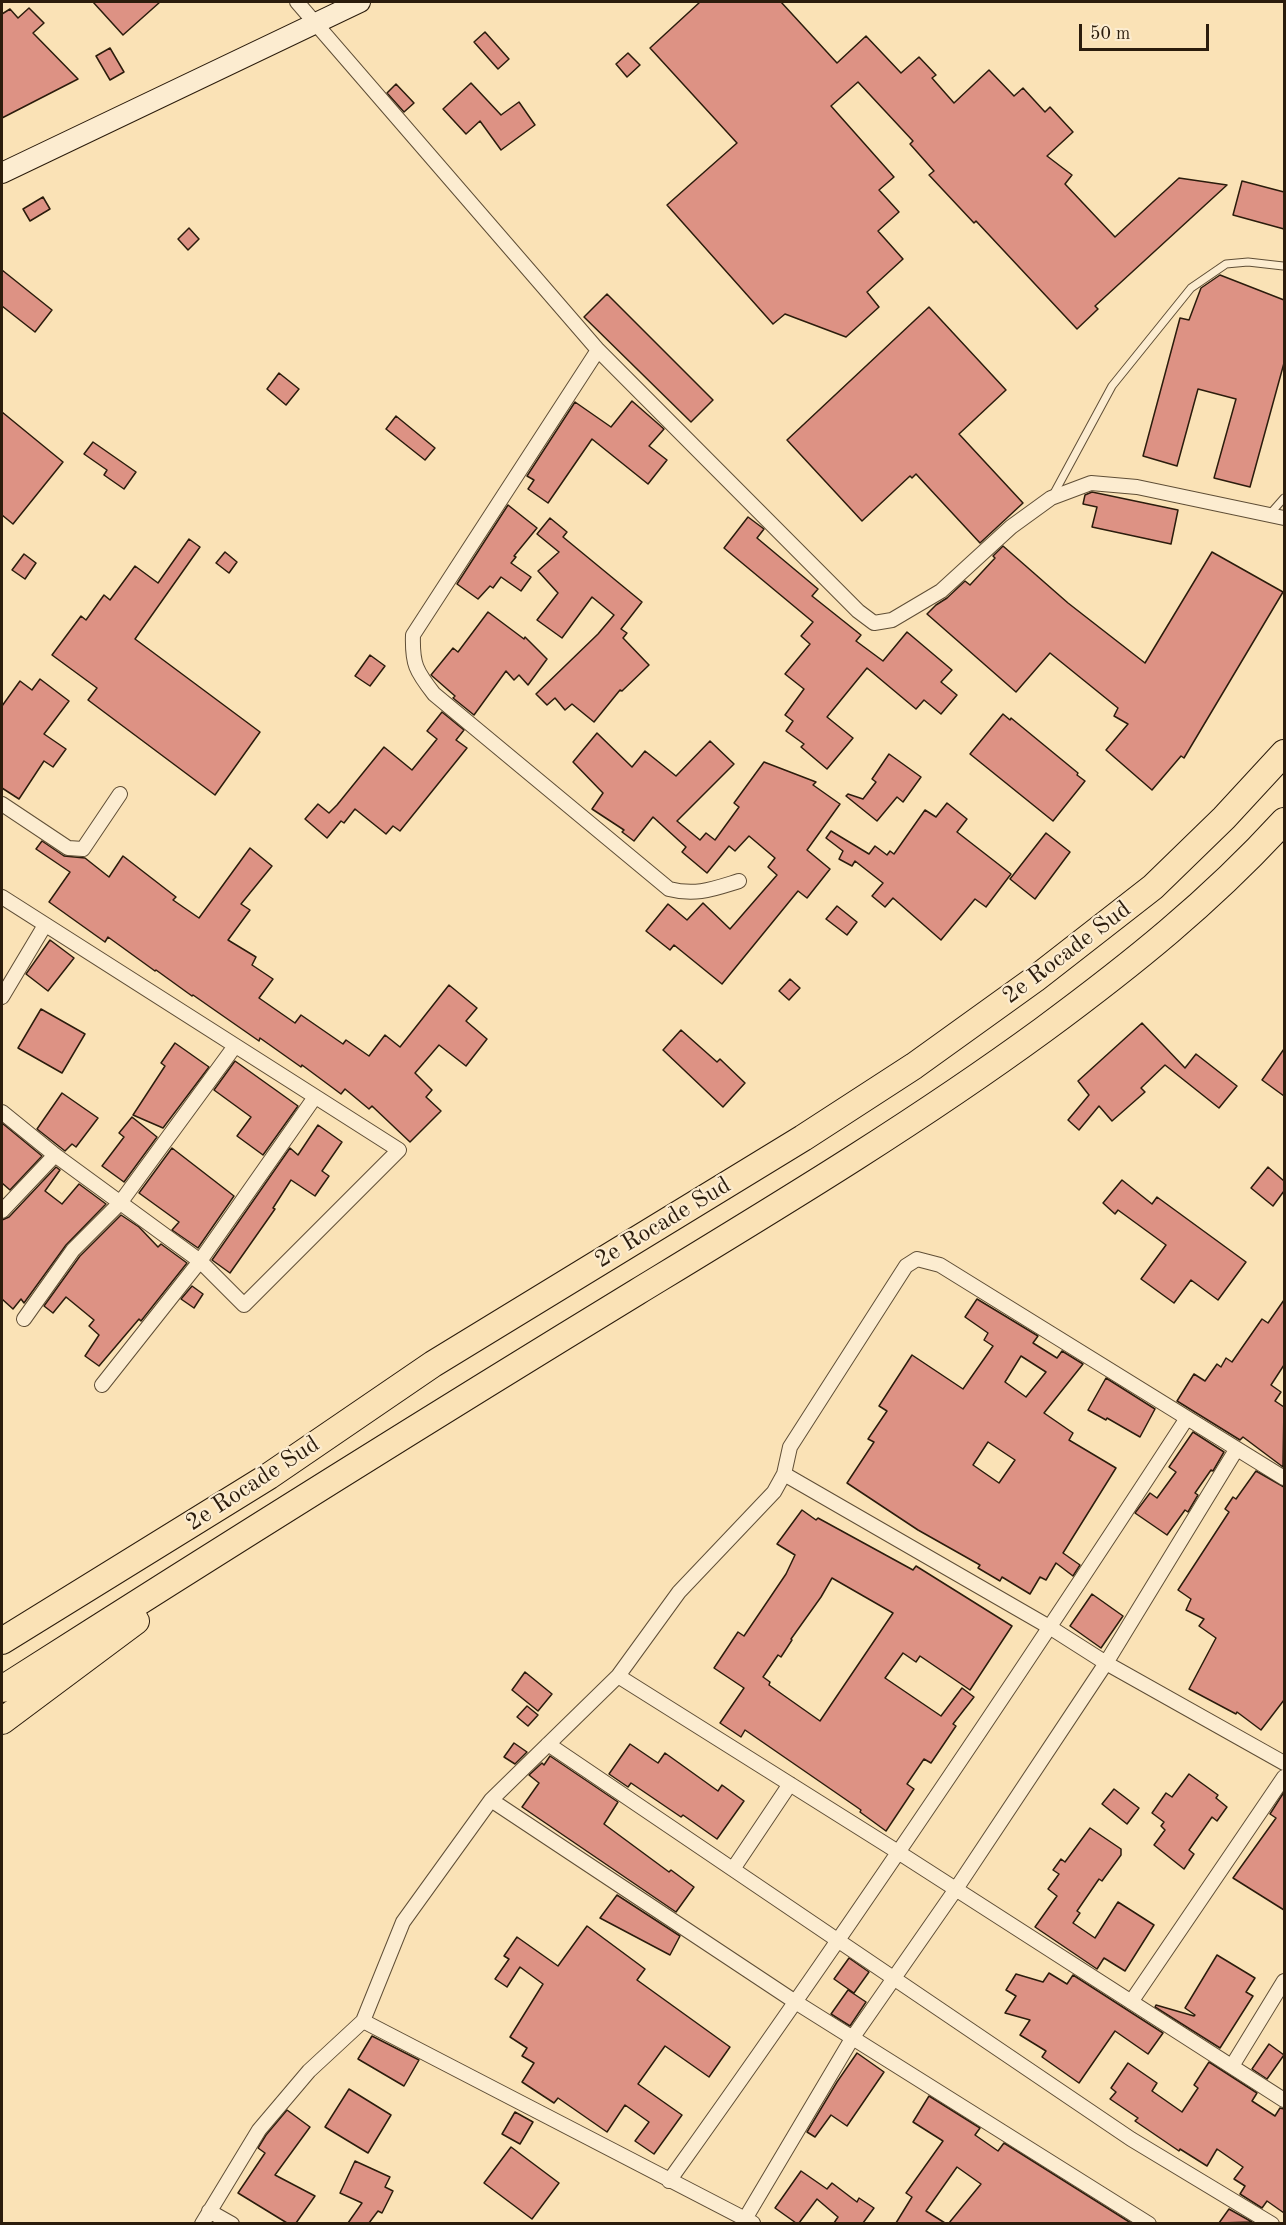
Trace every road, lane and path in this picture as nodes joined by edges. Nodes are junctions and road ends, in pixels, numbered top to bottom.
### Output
1 (297, 2) edge
2 (360, 2) edge
3 (316, 23) junction
4 (2, 173) edge
5 (1283, 266) edge
6 (598, 350) junction
7 (1052, 498) junction
8 (1284, 498) edge
9 (1269, 515) junction
10 (1284, 518) edge
11 (1284, 753) edge
12 (120, 794) dead end
13 (2, 804) edge
14 (1284, 821) edge
15 (740, 881) dead end
16 (2, 897) edge
17 (45, 925) junction
18 (2, 997) edge
19 (235, 1046) junction
20 (315, 1097) junction
21 (2, 1112) edge
22 (55, 1155) junction
23 (120, 1203) junction
24 (2, 1211) edge
25 (200, 1261) junction
26 (24, 1319) dead end
27 (102, 1384) dead end
28 (1187, 1418) junction
29 (1236, 1450) junction
30 (784, 1474) junction
31 (1284, 1478) edge
32 (286, 1510) junction
33 (1051, 1628) junction
34 (2, 1641) edge
35 (1106, 1663) junction
36 (618, 1676) junction
37 (2, 1689) edge
38 (2, 1721) edge
39 (548, 1744) junction
40 (1284, 1763) edge
41 (1284, 1777) edge
42 (790, 1784) junction
43 (491, 1800) junction
44 (898, 1852) junction
45 (733, 1869) junction
46 (956, 1889) junction
47 (838, 1941) junction
48 (893, 1978) junction
49 (1284, 1981) edge
50 (1131, 2002) junction
51 (797, 2003) junction
52 (363, 2021) junction
53 (852, 2037) junction
54 (1232, 2067) junction
55 (1284, 2100) edge
56 (669, 2181) junction
57 (206, 2217) edge
58 (749, 2221) edge
59 (232, 2223) edge
60 (1149, 2223) edge
61 (1272, 2223) edge

1 - 3 street
2 - 3 main road
3 - 4 main road
3 - 6 street
5 - 7 lane
6 - 7 street
6 - 15 street
7 - 9 street
8 - 9 lane
9 - 10 street
11 - 34 highway, 2e Rocade Sud
12 - 13 street
14 - 32 highway, 2e Rocade Sud
16 - 17 street
17 - 18 street
17 - 19 street
19 - 20 street
19 - 23 street
20 - 25 street
20 - 25 street
21 - 22 street
22 - 23 street
22 - 24 street
23 - 25 street
23 - 26 street
25 - 27 street
28 - 29 street
28 - 30 street
28 - 33 street
29 - 31 street
29 - 35 street
30 - 33 street
30 - 36 street
32 - 37 highway, 2e Rocade Sud
32 - 38 highway
33 - 35 street
33 - 44 street
35 - 40 street
35 - 46 street
36 - 39 street
36 - 42 street
39 - 43 street
39 - 45 street
41 - 50 street
42 - 44 street
42 - 45 street
43 - 51 street
43 - 52 street
44 - 46 street
44 - 47 street
45 - 47 street
46 - 48 street
46 - 50 street
47 - 48 street
47 - 51 street
48 - 53 street
48 - 61 street
49 - 54 street
50 - 54 street
51 - 53 street
51 - 56 street
52 - 56 street
52 - 57 street
53 - 58 street
53 - 60 street
54 - 55 street
56 - 58 street
57 - 59 street

